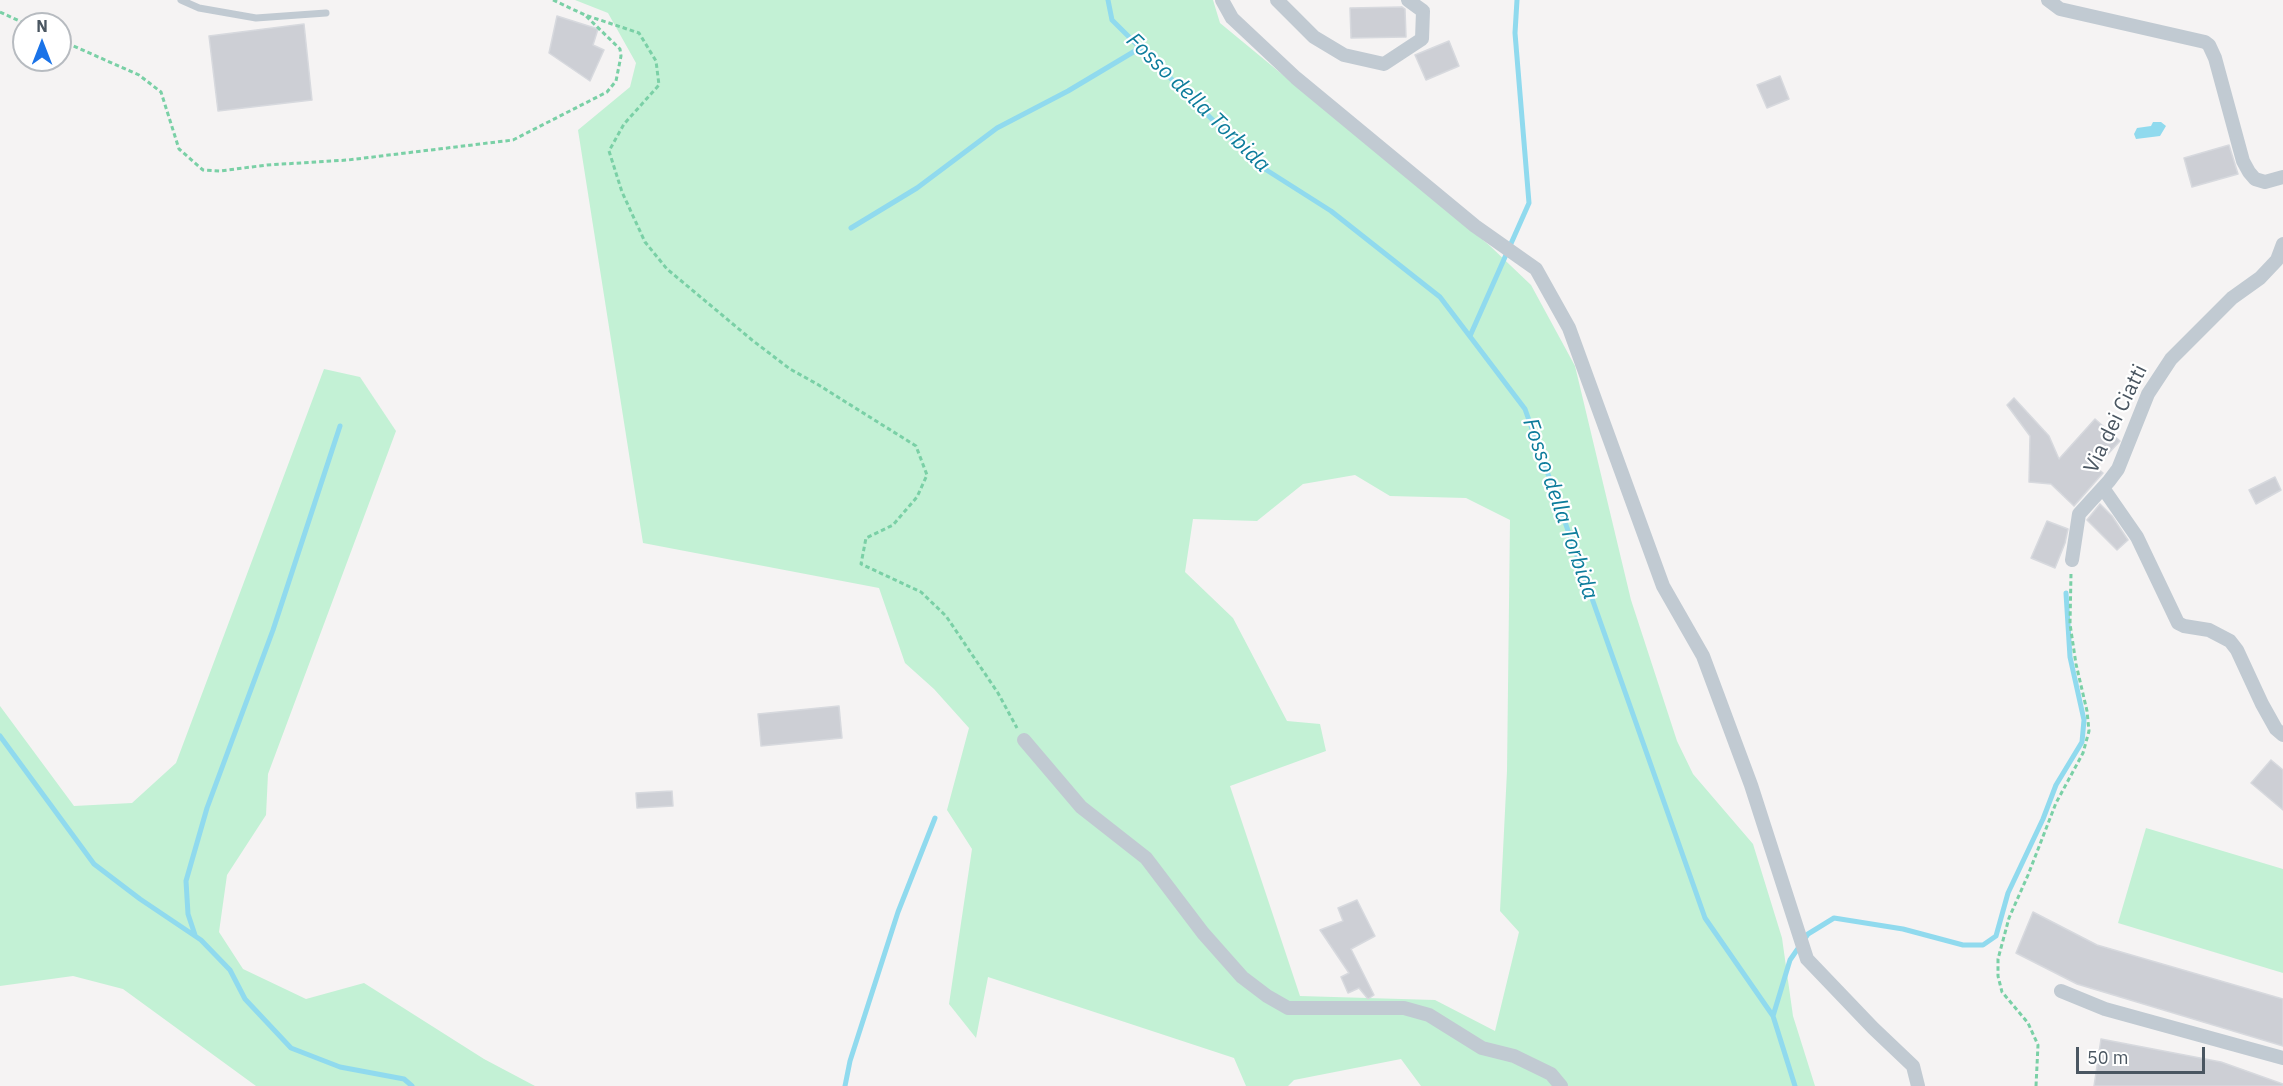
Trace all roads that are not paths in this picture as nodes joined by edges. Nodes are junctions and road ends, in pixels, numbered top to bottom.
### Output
1 (181, 0) edge
2 (1222, 0) edge
3 (1277, 0) edge
4 (1408, 0) edge
5 (2048, 0) edge
6 (326, 13) dead end
7 (2283, 177) edge
8 (2283, 244) edge
9 (2103, 488) junction
10 (2072, 560) road end
11 (2283, 735) edge
12 (1024, 740) road end
13 (2061, 992) dead end
14 (2283, 1058) edge
15 (1560, 1086) edge
16 (1918, 1086) edge

1 - 6 lane
2 - 16 street
3 - 4 street
5 - 7 street
8 - 9 street, Via dei Ciatti
9 - 10 street
9 - 11 street, Via dei Ciatti
12 - 15 street
13 - 14 street

